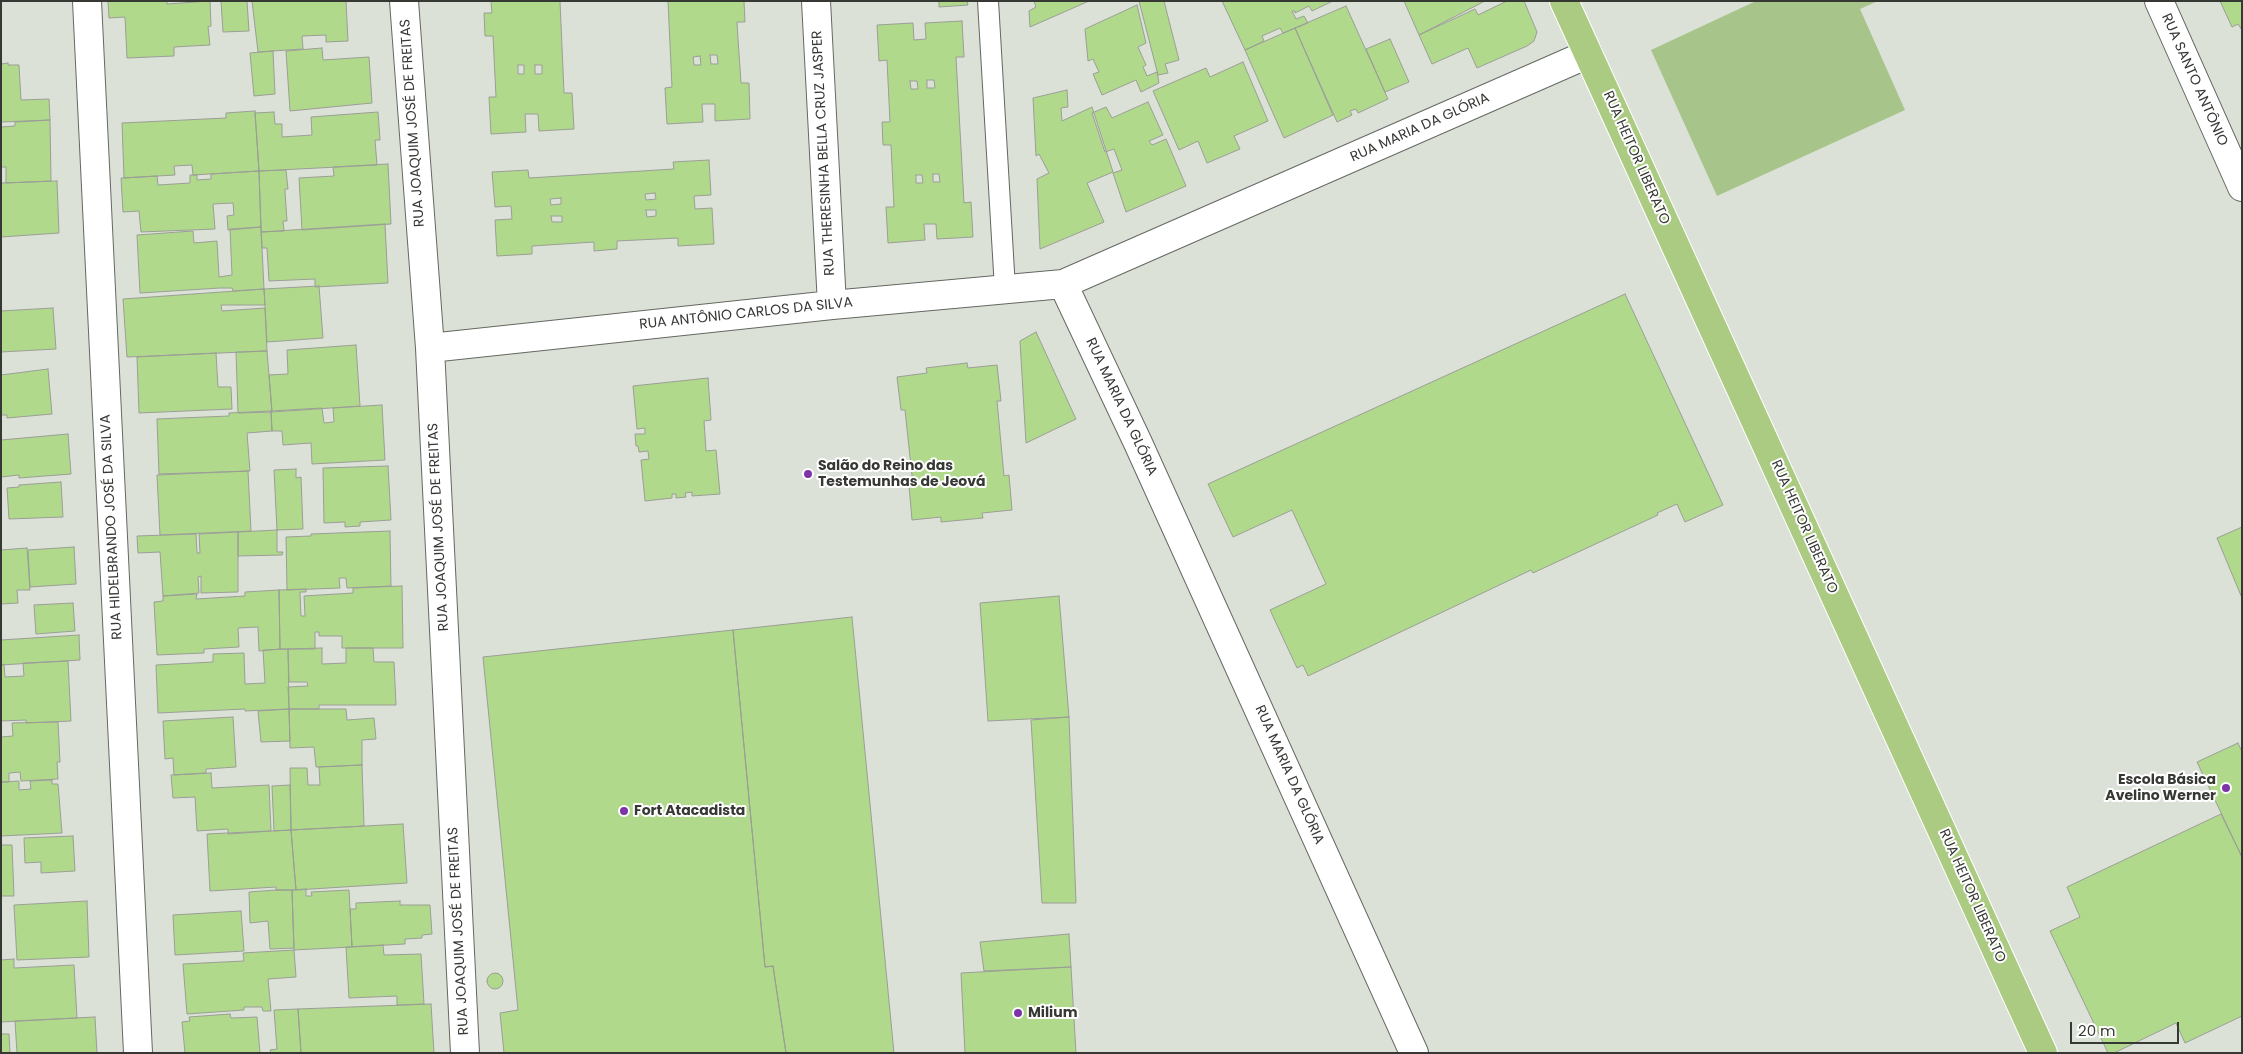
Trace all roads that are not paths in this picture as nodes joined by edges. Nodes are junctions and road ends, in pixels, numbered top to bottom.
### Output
1 (87, 1) edge
2 (404, 1) edge
3 (816, 1) edge
4 (988, 1) edge
5 (1564, 1) edge
6 (2159, 1) edge
7 (1588, 54) junction
8 (2242, 187) edge
9 (1063, 284) junction
10 (1005, 290) junction
11 (832, 305) junction
12 (430, 348) junction
13 (138, 1053) edge
14 (465, 1053) edge
15 (1414, 1053) edge
16 (2043, 1053) edge

1 - 13 street, RUA HIDELBRANDO JOSÉ DA SILVA
2 - 12 street, RUA JOAQUIM JOSÉ DE FREITAS
3 - 11 street, RUA THERESINHA BELLA CRUZ JASPER
4 - 10 lane
5 - 7 main road, RUA HEITOR LIBERATO
6 - 8 street, RUA SANTO ANTÔNIO
7 - 9 street, RUA MARIA DA GLÓRIA
7 - 16 main road, RUA HEITOR LIBERATO
9 - 10 street, RUA ANTÔNIO CARLOS DA SILVA
9 - 15 street, RUA MARIA DA GLÓRIA
10 - 11 street, RUA ANTÔNIO CARLOS DA SILVA
11 - 12 street, RUA ANTÔNIO CARLOS DA SILVA
12 - 14 street, RUA JOAQUIM JOSÉ DE FREITAS

